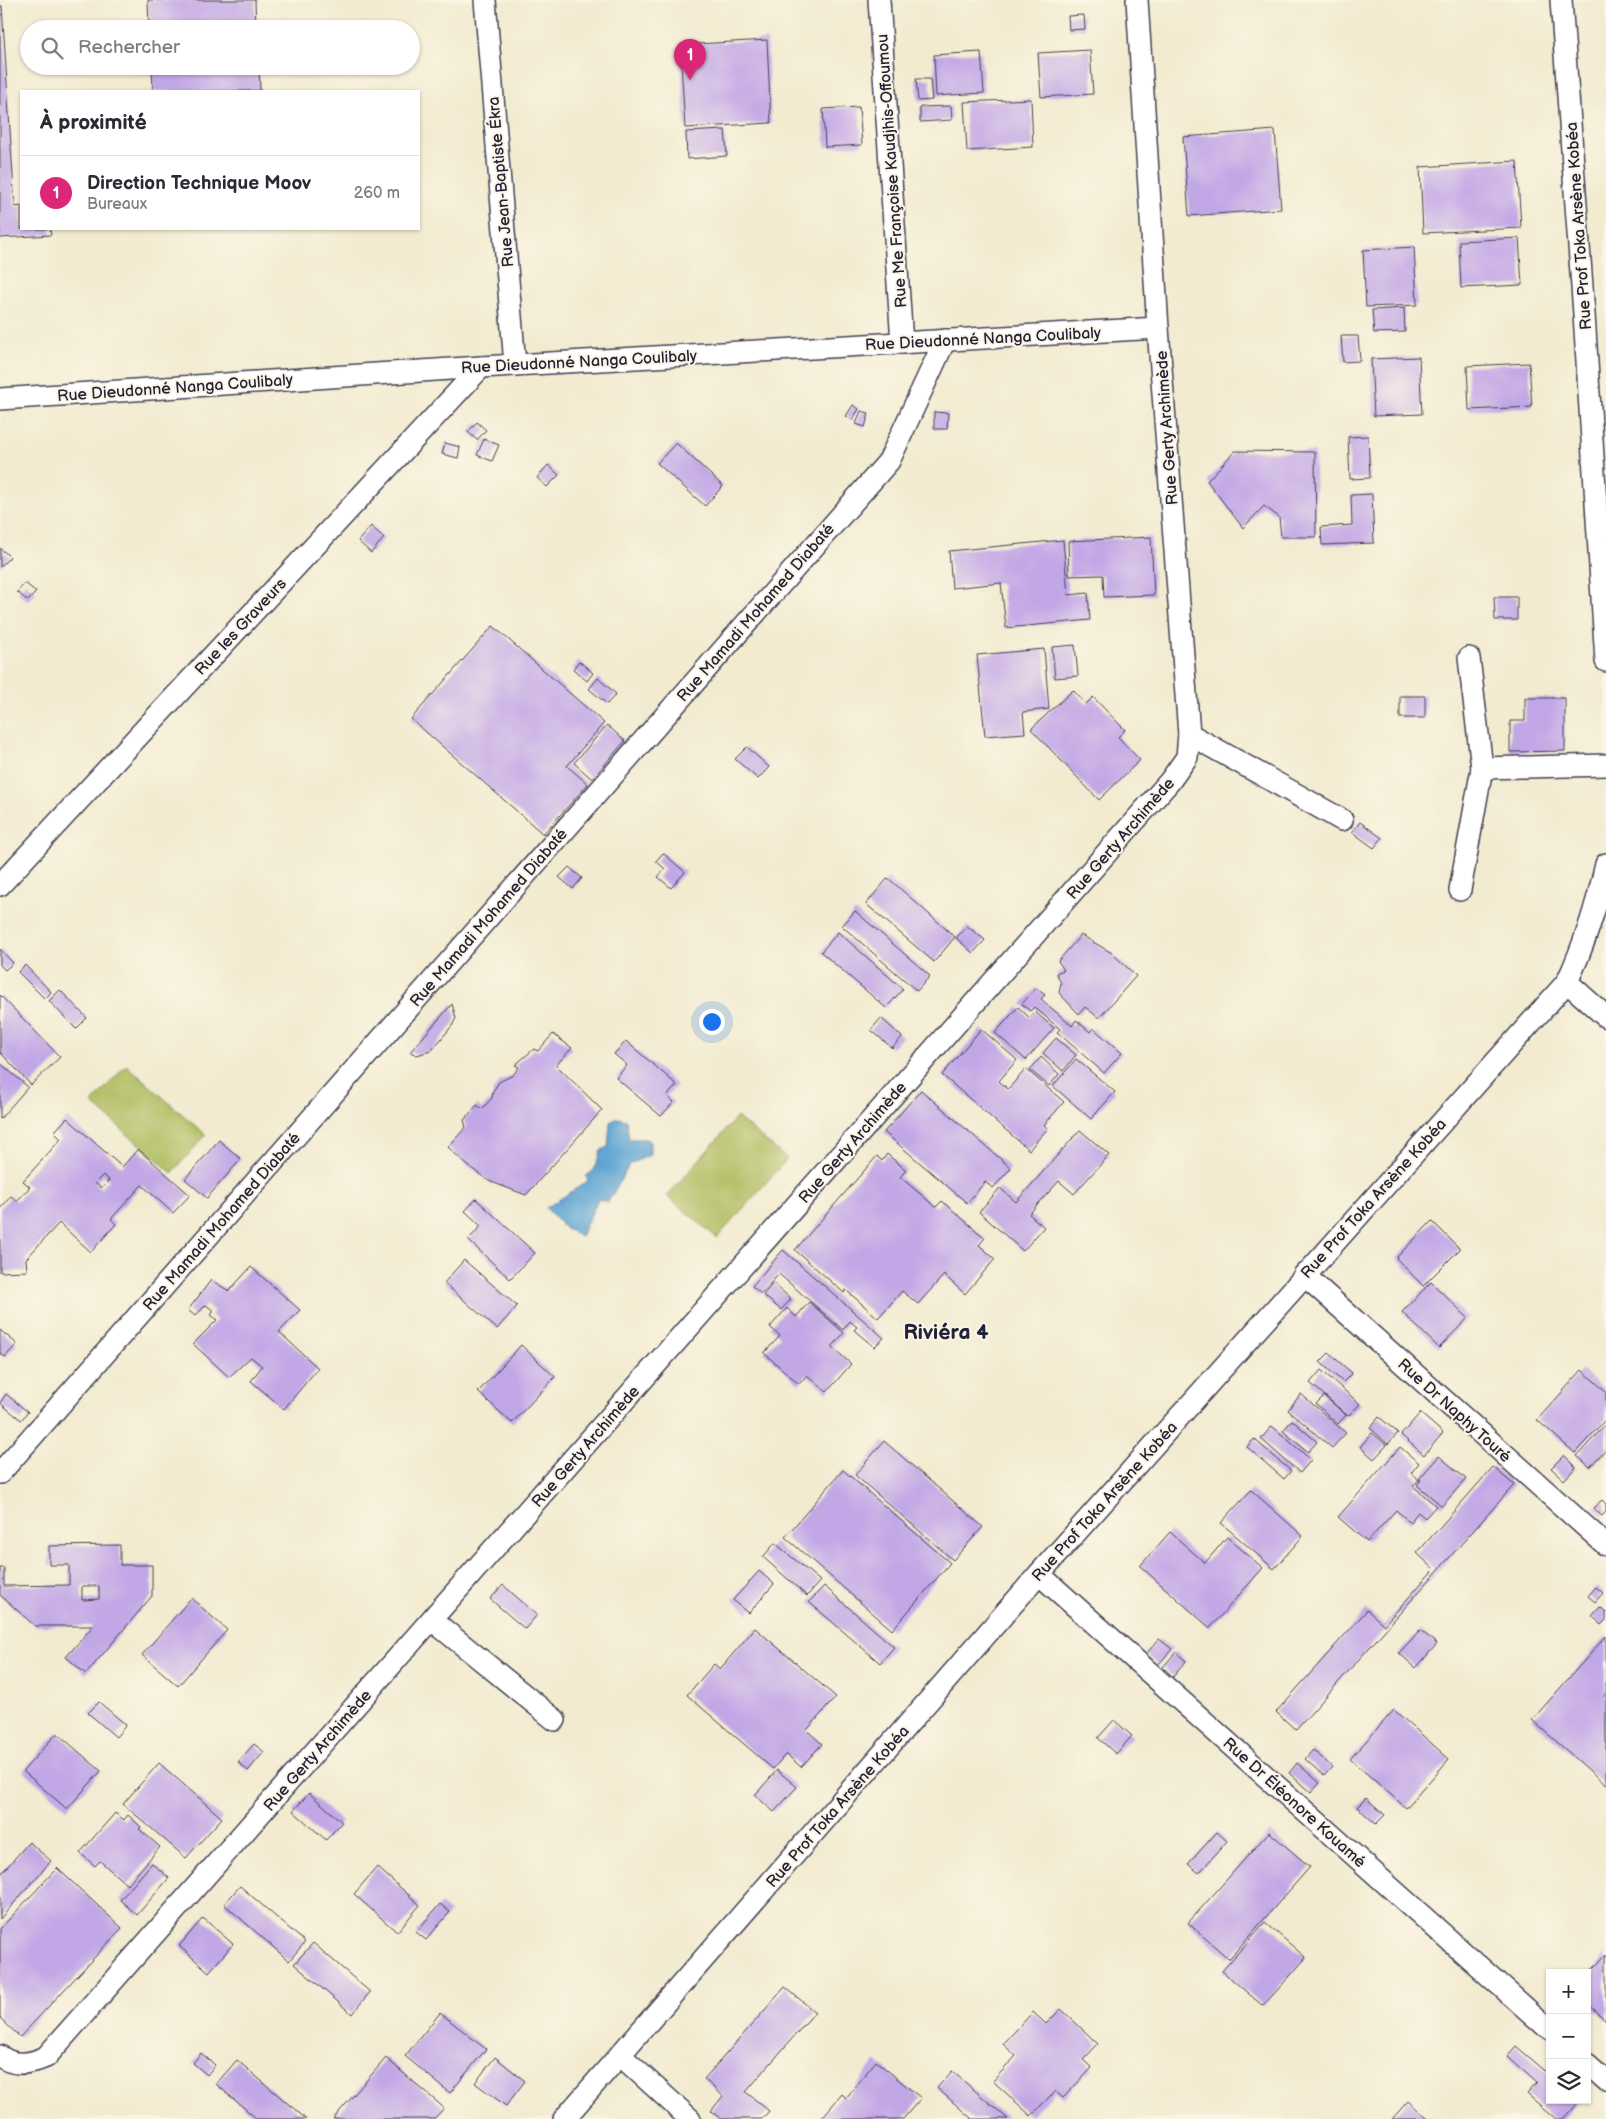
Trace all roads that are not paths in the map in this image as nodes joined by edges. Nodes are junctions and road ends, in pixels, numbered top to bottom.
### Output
1 (486, 0) edge
2 (879, 0) edge
3 (1137, 0) edge
4 (1561, 0) edge
5 (1158, 328) junction
6 (945, 340) junction
7 (902, 343) junction
8 (515, 365) junction
9 (481, 367) junction
10 (0, 399) edge
11 (1469, 658) dead end
12 (1606, 661) edge
13 (1189, 734) junction
14 (1606, 765) edge
15 (1482, 768) junction
16 (1342, 820) dead end
17 (1606, 864) edge
18 (0, 885) edge
19 (1460, 890) dead end
20 (1567, 982) junction
21 (1606, 1017) edge
22 (1304, 1275) junction
23 (0, 1473) edge
24 (1606, 1545) edge
25 (1039, 1574) junction
26 (432, 1620) junction
27 (555, 1720) dead end
28 (1546, 2026) edge
29 (620, 2055) junction
30 (0, 2056) edge
31 (1591, 2068) edge
32 (1606, 2081) edge
33 (564, 2119) edge
34 (690, 2119) edge

1 - 8 street, Rue Jean-Baptiste Ékra
2 - 7 street, Rue Me Françoise Kaudjhis-Offoumou
3 - 5 street, Rue Gerty Archimède
4 - 12 street, Rue Prof Toka Arsène Kobéa
5 - 6 street, Rue Dieudonné Nanga Coulibaly
5 - 13 street, Rue Gerty Archimède
6 - 7 street, Rue Dieudonné Nanga Coulibaly
6 - 23 street, Rue Mamadi Mohamed Diabaté
7 - 8 street, Rue Dieudonné Nanga Coulibaly
8 - 9 street, Rue Dieudonné Nanga Coulibaly
9 - 10 street, Rue Dieudonné Nanga Coulibaly
9 - 18 street, Rue les Graveurs
11 - 15 street
13 - 16 street
13 - 26 street, Rue Gerty Archimède
14 - 15 street
15 - 19 street
17 - 20 street, Rue Prof Toka Arsène Kobéa
20 - 21 street
20 - 22 street, Rue Prof Toka Arsène Kobéa
22 - 24 street, Rue Dr Naphy Touré
22 - 25 street, Rue Prof Toka Arsène Kobéa
25 - 28 street, Rue Dr Éléonore Kouamé
25 - 29 street, Rue Prof Toka Arsène Kobéa
26 - 27 street
26 - 30 street, Rue Gerty Archimède
29 - 33 street, Rue Prof Toka Arsène Kobéa
29 - 34 street
31 - 32 street

